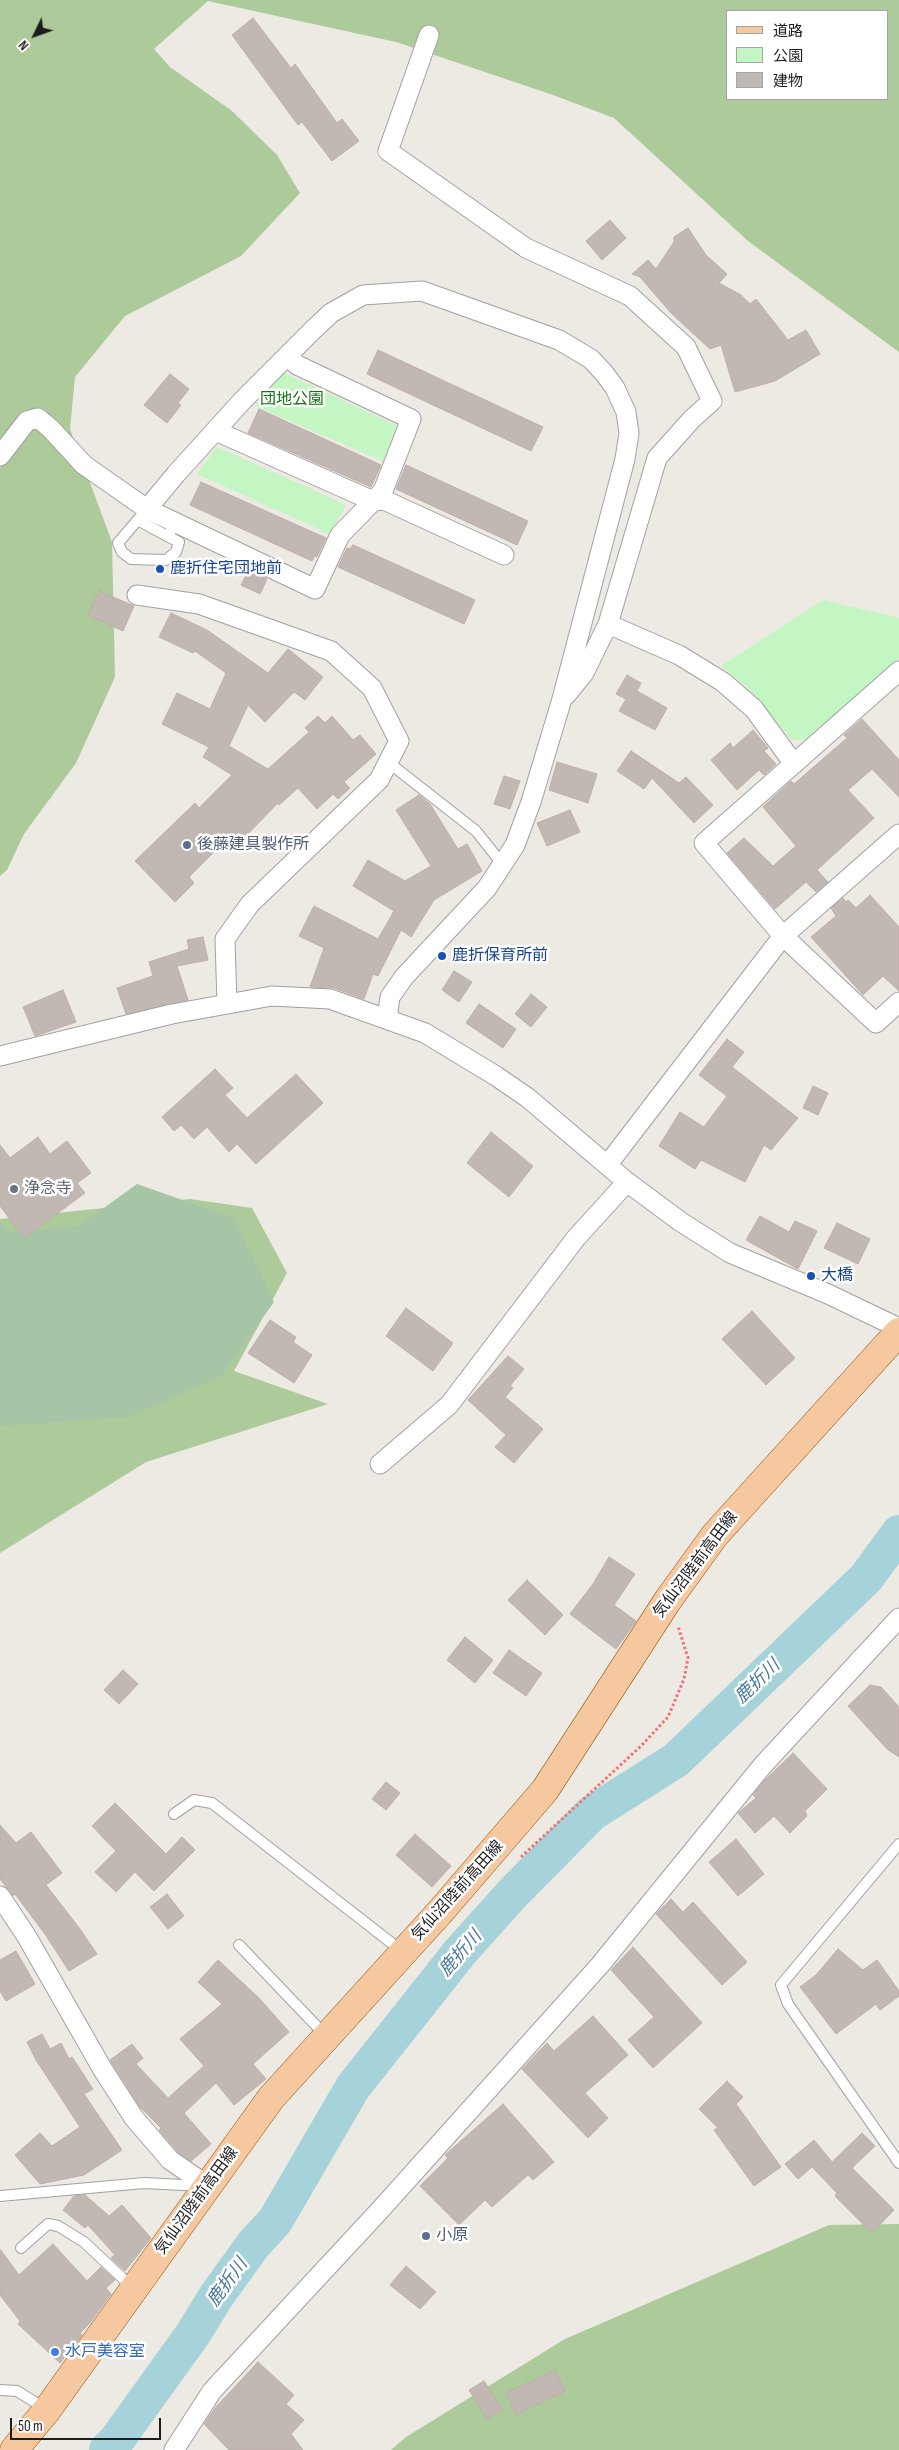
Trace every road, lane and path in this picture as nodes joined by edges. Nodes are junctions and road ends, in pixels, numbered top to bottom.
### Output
1 (429, 35) dead end
2 (287, 356) junction
3 (216, 431) junction
4 (0, 456) edge
5 (373, 501) junction
6 (142, 515) junction
7 (172, 530) junction
8 (504, 555) dead end
9 (137, 595) dead end
10 (608, 624) junction
11 (896, 680) edge
12 (562, 699) junction
13 (388, 762) junction
14 (794, 764) junction
15 (899, 834) edge
16 (503, 865) junction
17 (782, 936) junction
18 (899, 1002) edge
19 (226, 1004) junction
20 (387, 1019) junction
21 (0, 1056) edge
22 (608, 1164) junction
23 (627, 1182) junction
24 (899, 1328) edge
25 (899, 1332) edge
26 (380, 1464) dead end
27 (899, 1618) edge
28 (174, 1814) dead end
29 (899, 1844) edge
30 (0, 1896) edge
31 (239, 1945) dead end
32 (403, 1952) junction
33 (327, 2037) junction
34 (899, 2163) edge
35 (208, 2186) junction
36 (0, 2196) edge
37 (21, 2248) dead end
38 (134, 2289) junction
39 (0, 2390) edge
40 (47, 2410) junction
41 (14, 2450) edge
42 (174, 2450) edge

1 - 10 street
2 - 3 street
2 - 5 street
2 - 12 street
3 - 5 street
3 - 6 street
4 - 6 street
5 - 7 street
5 - 8 street
6 - 7 street
6 - 7 lane
9 - 13 street
10 - 12 street
10 - 14 street
11 - 14 street
12 - 16 street
13 - 16 lane
13 - 19 street
14 - 17 street
15 - 17 street
16 - 20 street
17 - 18 street
17 - 22 street
19 - 20 street
19 - 21 street
20 - 22 street
22 - 23 street
23 - 24 street
23 - 26 street
25 - 32 main road, 気仙沼陸前高田線
27 - 42 street
28 - 32 lane
29 - 34 lane
30 - 35 street
31 - 33 lane
32 - 33 main road, 気仙沼陸前高田線
33 - 35 main road, 気仙沼陸前高田線
35 - 36 lane
35 - 38 main road, 気仙沼陸前高田線
37 - 38 lane
38 - 40 main road, 気仙沼陸前高田線
39 - 40 lane
40 - 41 main road, 気仙沼陸前高田線

